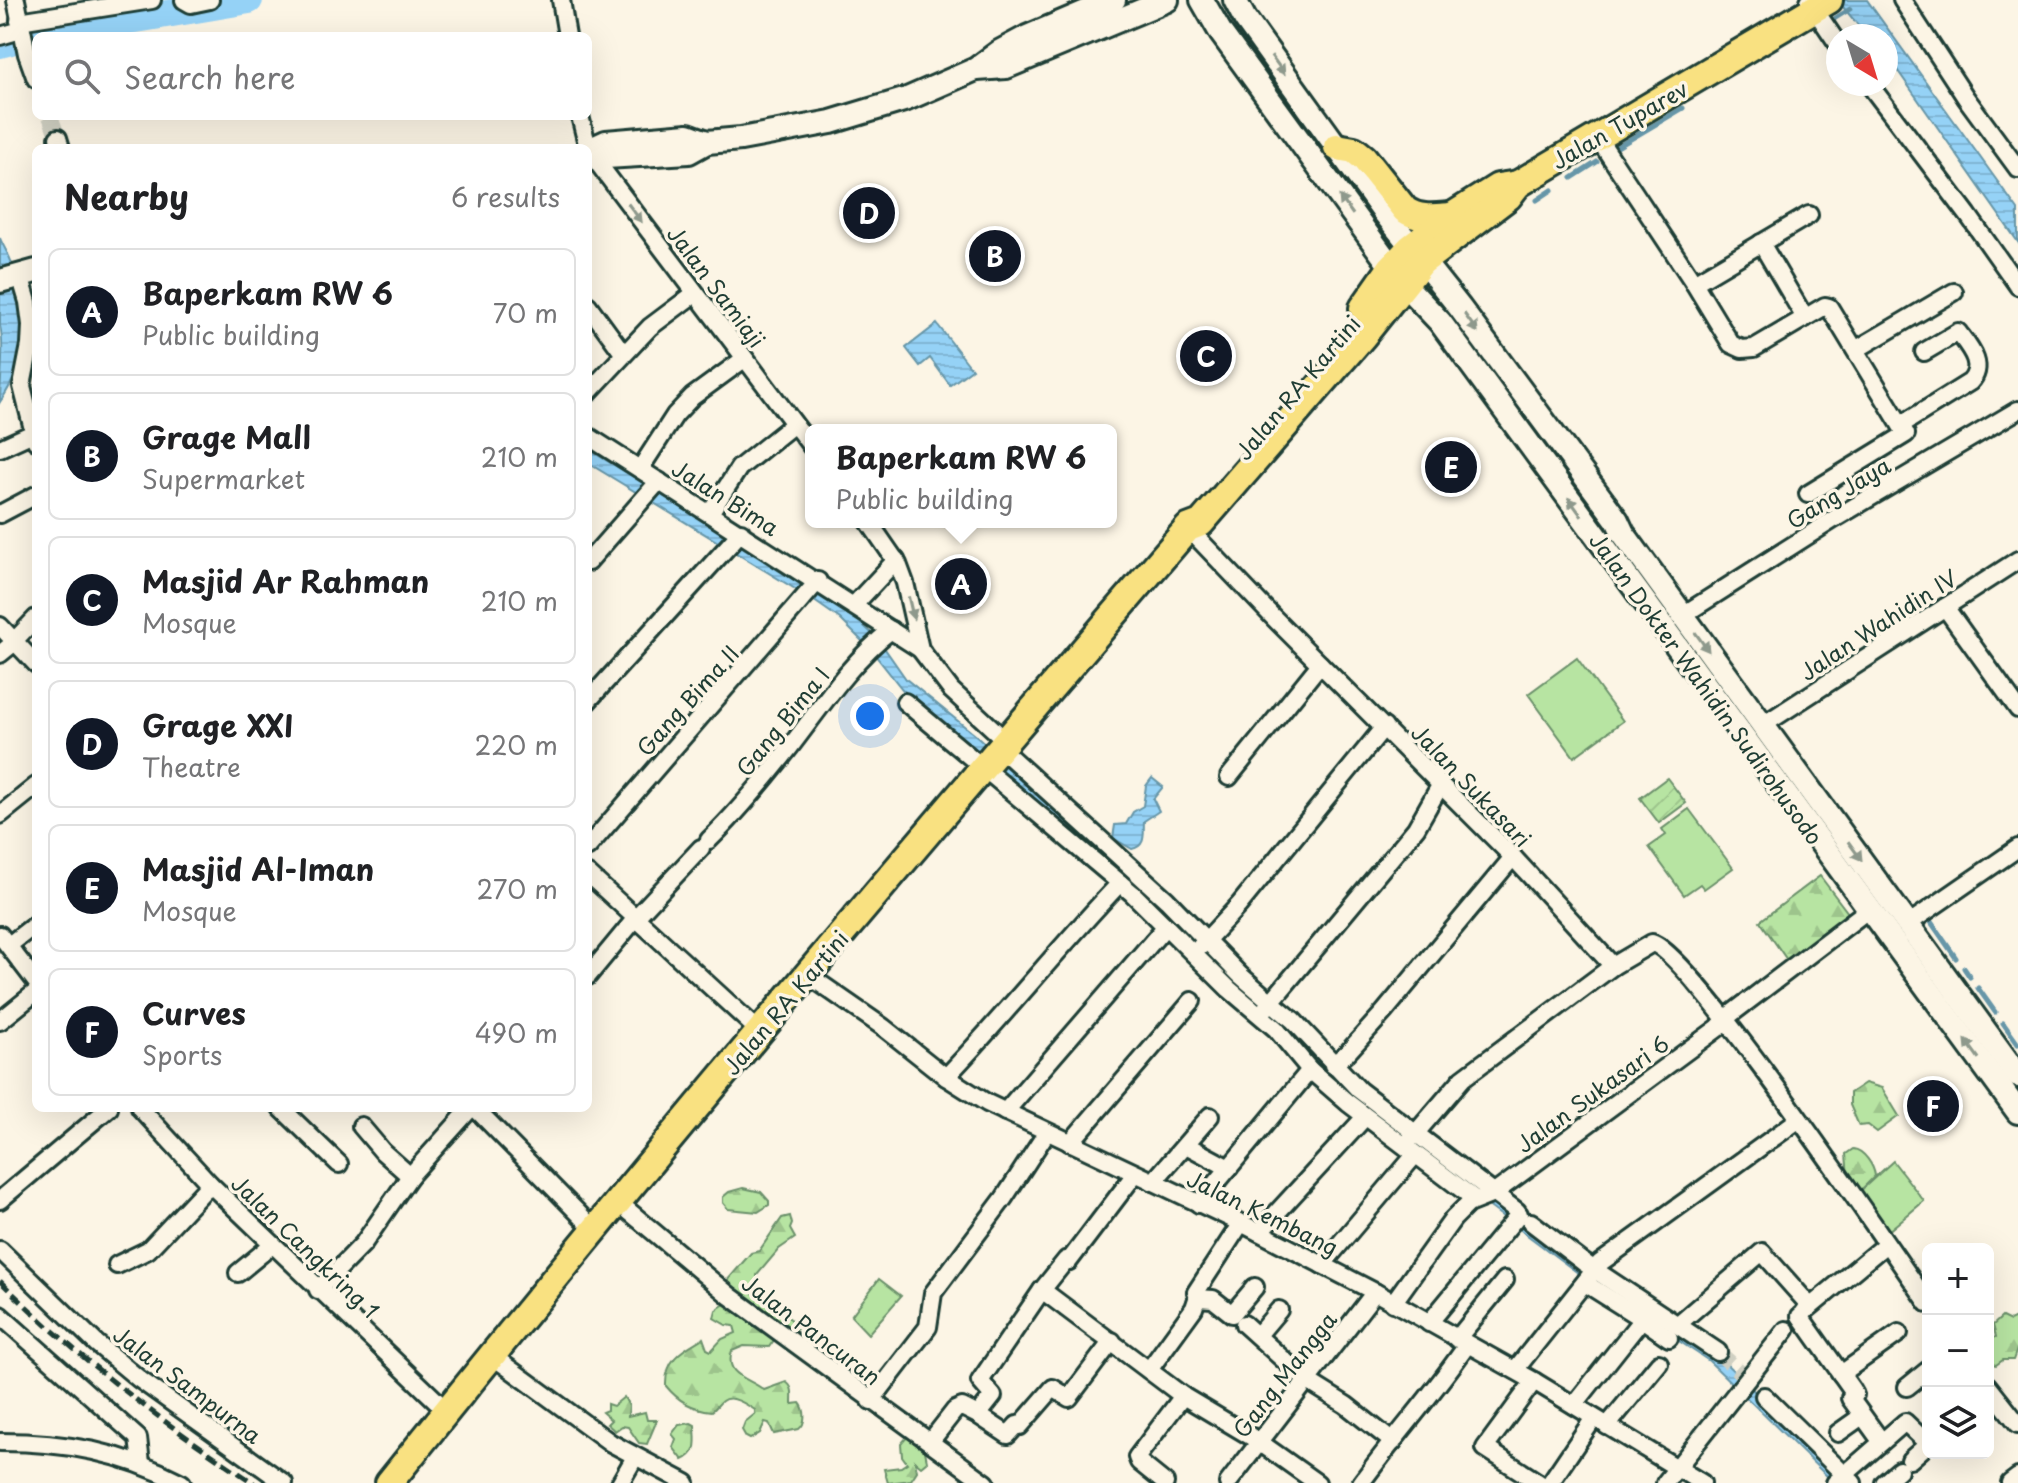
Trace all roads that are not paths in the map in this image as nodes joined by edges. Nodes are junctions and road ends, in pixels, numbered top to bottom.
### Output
1 (16, 0) edge
2 (152, 0) edge
3 (184, 0) edge
4 (210, 0) edge
5 (561, 0) edge
6 (1114, 0) edge
7 (1167, 0) edge
8 (1202, 0) edge
9 (1235, 0) edge
10 (1902, 0) edge
11 (1818, 3) edge
12 (1828, 24) edge
13 (21, 28) junction
14 (566, 32) edge
15 (0, 36) edge
16 (1049, 37) junction
17 (32, 68) edge
18 (1878, 96) edge
19 (581, 120) edge
20 (1598, 138) junction
21 (587, 144) edge
22 (1337, 147) junction
23 (592, 152) edge
24 (592, 155) edge
25 (2018, 169) edge
26 (1518, 184) junction
27 (1809, 215) dead end
28 (1452, 216) junction
29 (1761, 243) junction
30 (1417, 254) junction
31 (19, 275) edge
32 (1397, 276) junction
33 (1694, 283) junction
34 (2018, 286) edge
35 (1954, 292) dead end
36 (694, 294) junction
37 (592, 310) edge
38 (1805, 318) junction
39 (1857, 349) junction
40 (1924, 352) dead end
41 (623, 353) junction
42 (744, 359) junction
43 (592, 388) edge
44 (2018, 410) edge
45 (794, 424) junction
46 (1901, 425) junction
47 (32, 428) edge
48 (32, 438) edge
49 (805, 438) edge
50 (592, 439) edge
51 (0, 448) edge
52 (640, 469) junction
53 (656, 484) junction
54 (1808, 494) dead end
55 (32, 497) edge
56 (710, 513) junction
57 (0, 514) edge
58 (873, 528) edge
59 (1188, 528) junction
60 (734, 540) junction
61 (592, 557) edge
62 (896, 560) junction
63 (2018, 560) edge
64 (816, 584) junction
65 (854, 605) junction
66 (1945, 607) junction
67 (1683, 615) junction
68 (32, 622) edge
69 (0, 626) edge
70 (880, 640) junction
71 (15, 641) junction
72 (920, 649) junction
73 (0, 654) edge
74 (32, 660) edge
75 (1320, 664) junction
76 (592, 697) edge
77 (905, 702) dead end
78 (2018, 709) edge
79 (1763, 725) junction
80 (1384, 727) junction
81 (993, 754) junction
82 (1229, 777) dead end
83 (1441, 784) junction
84 (32, 789) edge
85 (0, 815) edge
86 (592, 842) edge
87 (2018, 848) edge
88 (1513, 857) junction
89 (592, 878) edge
90 (1143, 880) junction
91 (1126, 888) junction
92 (1869, 909) junction
93 (635, 919) junction
94 (32, 926) edge
95 (1166, 926) junction
96 (1910, 939) junction
97 (4, 940) edge
98 (1199, 948) junction
99 (1613, 966) junction
100 (592, 971) edge
101 (808, 975) junction
102 (32, 977) edge
103 (32, 995) edge
104 (1192, 1001) dead end
105 (1266, 1008) junction
106 (1727, 1019) junction
107 (0, 1021) edge
108 (760, 1032) junction
109 (1310, 1057) junction
110 (1333, 1065) junction
111 (2018, 1076) edge
112 (946, 1077) junction
113 (1354, 1097) junction
114 (2016, 1104) edge
115 (104, 1112) edge
116 (144, 1112) edge
117 (285, 1112) edge
118 (469, 1112) edge
119 (477, 1112) edge
120 (1005, 1112) junction
121 (1210, 1116) dead end
122 (1365, 1117) junction
123 (1798, 1120) junction
124 (361, 1126) dead end
125 (1047, 1132) junction
126 (1070, 1143) junction
127 (1410, 1143) junction
128 (1186, 1145) junction
129 (339, 1164) dead end
130 (1229, 1168) junction
131 (1135, 1174) junction
132 (410, 1176) junction
133 (1153, 1182) junction
134 (210, 1184) junction
135 (1486, 1196) junction
136 (0, 1200) edge
137 (618, 1202) junction
138 (1199, 1204) junction
139 (1519, 1218) junction
140 (1241, 1223) junction
141 (595, 1230) junction
142 (1259, 1232) junction
143 (1886, 1244) junction
144 (272, 1245) junction
145 (0, 1250) edge
146 (117, 1265) dead end
147 (1322, 1265) junction
148 (238, 1273) dead end
149 (1590, 1276) junction
150 (1505, 1280) dead end
151 (1255, 1287) dead end
152 (318, 1290) junction
153 (1042, 1290) junction
154 (1375, 1292) junction
155 (1922, 1295) edge
156 (1197, 1298) junction
157 (1393, 1303) junction
158 (1279, 1310) dead end
159 (0, 1315) edge
160 (1798, 1319) junction
161 (1429, 1323) junction
162 (1244, 1324) dead end
163 (1661, 1325) junction
164 (1899, 1333) dead end
165 (1258, 1335) junction
166 (1112, 1341) junction
167 (1462, 1342) junction
168 (1718, 1352) tunnel mouth
169 (491, 1355) junction
170 (1659, 1363) dead end
171 (1149, 1370) junction
172 (1515, 1370) junction
173 (1841, 1374) junction
174 (1922, 1375) edge
175 (1306, 1380) junction
176 (1534, 1381) junction
177 (1744, 1381) junction
178 (1907, 1387) dead end
179 (1994, 1395) edge
180 (1183, 1396) junction
181 (871, 1401) junction
182 (1574, 1405) junction
183 (447, 1411) junction
184 (978, 1415) junction
185 (1862, 1416) junction
186 (1601, 1422) junction
187 (2018, 1424) edge
188 (1838, 1433) dead end
189 (1922, 1438) edge
190 (1258, 1441) junction
191 (1881, 1441) junction
192 (0, 1442) edge
193 (930, 1442) junction
194 (1393, 1442) junction
195 (1922, 1449) edge
196 (635, 1457) junction
197 (141, 1463) junction
198 (1678, 1468) junction
199 (2018, 1477) edge
200 (1843, 1478) edge
201 (1531, 1481) edge
202 (182, 1483) edge
203 (284, 1483) edge
204 (389, 1483) edge
205 (620, 1483) edge
206 (686, 1483) edge
207 (986, 1483) edge
208 (1165, 1483) edge
209 (1228, 1483) edge
210 (1317, 1483) edge
211 (1361, 1483) edge
212 (1550, 1483) edge
213 (1665, 1483) edge
214 (1702, 1483) edge
215 (1884, 1483) edge
216 (2010, 1483) edge

1 - 13 street
2 - 13 street
3 - 4 street
5 - 14 street
6 - 16 main road
7 - 16 main road
32 -> 8 main road, Jalan Dokter Wahidin Sudirohusodo
9 -> 22 main road, Jalan Dokter Wahidin Sudirohusodo
10 - 25 street
11 - 12 street
11 - 20 main road, Jalan Tuparev
13 - 15 street
13 - 17 street
16 - 23 main road
18 - 34 street
19 - 21 street
20 - 26 main road, Jalan Tuparev
20 - 33 street
22 - 28 main road
22 - 30 main road, Jalan Dokter Wahidin Sudirohusodo
24 -> 36 street, Jalan Samiaji
26 - 28 main road, Jalan Tuparev
26 - 30 main road
27 - 29 street
28 - 30 main road, Jalan Tuparev
29 - 33 street
29 - 38 street
30 - 32 main road, Jalan RA Kartini
30 -> 67 main road, Jalan Dokter Wahidin Sudirohusodo
31 - 47 street
32 - 59 main road, Jalan RA Kartini
92 -> 32 main road, Jalan Dokter Wahidin Sudirohusodo
33 - 38 street
35 - 39 street
36 - 41 street
36 - 42 street, Jalan Samiaji
37 - 41 street
38 - 39 street
39 - 46 street
40 - 46 street
41 - 43 street
42 - 45 street, Jalan Samiaji
42 - 52 street
44 - 67 street, Gang Jaya
45 - 49 street, Jalan Samiaji
45 - 56 street
46 - 54 street
48 - 51 street
50 - 52 street, Jalan Bima
52 - 53 street, Jalan Bima
53 - 56 street, Jalan Bima
53 - 61 street
55 - 57 street
56 - 60 street, Jalan Bima
58 - 62 street
59 - 75 street, Jalan Sukasari
59 - 81 main road, Jalan RA Kartini
60 - 64 street, Jalan Bima
60 - 76 street
62 - 65 street
62 -> 72 street
63 - 66 street, Jalan Wahidin IV
64 - 65 street, Jalan Bima
64 - 86 street, Gang Bima II
65 - 70 street, Jalan Bima
66 - 78 street
66 - 79 street, Jalan Wahidin IV
67 -> 79 main road, Jalan Dokter Wahidin Sudirohusodo
68 - 71 street
69 - 71 street
70 - 72 street, Jalan Bima
70 - 93 street, Gang Bima I
71 - 73 street
71 - 74 street
72 - 81 street
75 - 80 street, Jalan Sukasari
75 - 82 street
77 - 81 street
79 -> 96 main road, Jalan Dokter Wahidin Sudirohusodo
80 - 83 street, Jalan Sukasari
80 - 98 street
81 - 90 street
81 - 91 street
81 - 101 main road, Jalan RA Kartini
83 - 88 street, Jalan Sukasari
83 - 105 street
84 - 85 street
87 - 96 street
88 - 99 street, Jalan Sukasari
88 - 110 street
89 - 93 street
90 - 91 street
90 - 98 street
91 - 95 street
91 - 112 street
92 - 96 main road, Jalan Dokter Wahidin Sudirohusodo
92 - 106 street
93 - 100 street, Gang Bima I
93 - 108 street
94 - 97 street
95 - 98 street
95 - 120 street
96 - 111 main road, Jalan Dokter Wahidin Sudirohusodo
114 -> 96 main road, Jalan Dokter Wahidin Sudirohusodo
97 - 102 street
98 - 105 street
99 - 106 street
99 - 127 street
101 - 108 main road, Jalan RA Kartini
101 - 112 street, Jalan Kembang
103 - 107 street
104 - 126 street
105 - 109 street
106 - 123 street
106 - 135 street, Jalan Sukasari 6
108 - 137 main road, Jalan RA Kartini
109 - 110 street
109 - 113 street
109 - 130 street
110 - 113 street
112 - 120 street, Jalan Kembang
113 - 122 street
113 - 127 street
115 - 136 street
116 - 134 street, Jalan Cangkring 1
117 - 129 street
118 - 132 street
119 - 141 street
120 - 125 street, Jalan Kembang
121 - 128 street
122 - 127 street
122 - 142 street
123 - 143 street
123 - 149 street
124 - 132 street
125 - 126 street, Jalan Kembang
125 - 181 street
126 - 131 street, Jalan Kembang
127 - 135 street
127 - 147 street
128 - 130 street
128 - 133 street
130 - 138 street
131 - 133 street, Jalan Kembang
131 - 153 street
132 - 152 street
133 - 138 street, Jalan Kembang
134 - 144 street, Jalan Cangkring 1
134 - 146 street
135 - 139 street
135 - 157 street, Jalan Sukasari 6
137 - 141 main road, Jalan RA Kartini
137 - 181 street, Jalan Pancuran
138 - 140 street, Jalan Kembang
139 - 149 street
139 - 161 street
140 - 142 street, Jalan Kembang
140 - 156 street
141 - 169 main road, Jalan RA Kartini
142 - 147 street, Jalan Kembang
143 - 155 street
143 - 160 street
144 - 148 street
144 - 152 street, Jalan Cangkring 1
145 - 203 street, Jalan Sampurna
147 - 154 street, Jalan Kembang
149 - 163 street
149 - 172 street
150 - 167 street
151 - 156 street
152 - 183 street, Jalan Cangkring 1
153 - 166 street
153 - 184 street
154 - 157 street, Jalan Kembang
154 - 175 street, Gang Mangga
156 - 171 street
157 - 161 street, Jalan Kembang
158 - 165 street
159 - 197 street
160 - 163 street
160 - 173 street
160 - 177 street
161 - 167 street, Jalan Kembang
162 - 165 street
163 - 168 street
163 - 182 street
164 - 173 street
165 - 175 street
166 - 171 street
166 - 184 street
167 - 172 street, Jalan Kembang
167 - 194 street
169 - 183 main road, Jalan RA Kartini
169 - 196 street
170 - 186 street
171 - 180 street
172 - 176 street, Jalan Kembang
173 - 185 street
174 - 178 street
175 - 190 street, Gang Mangga
175 - 194 street
176 - 182 street, Jalan Kembang
176 - 201 street
177 - 198 street
177 - 200 street
179 - 187 street
180 - 190 street
180 - 208 street
181 - 193 street, Jalan Pancuran
182 - 186 street, Jalan Kembang
183 - 204 main road, Jalan RA Kartini
184 - 193 street
185 - 188 street
185 - 191 street
186 - 198 street, Jalan Kembang
186 - 212 street
189 - 191 street
190 - 209 street, Gang Mangga
190 - 210 street
191 - 200 street
192 - 197 street
193 - 207 street, Jalan Pancuran
194 - 211 street
195 - 215 street
196 - 205 street
196 - 206 street
197 - 202 street
198 - 213 street
198 - 214 street, Jalan Kembang
199 - 216 street

